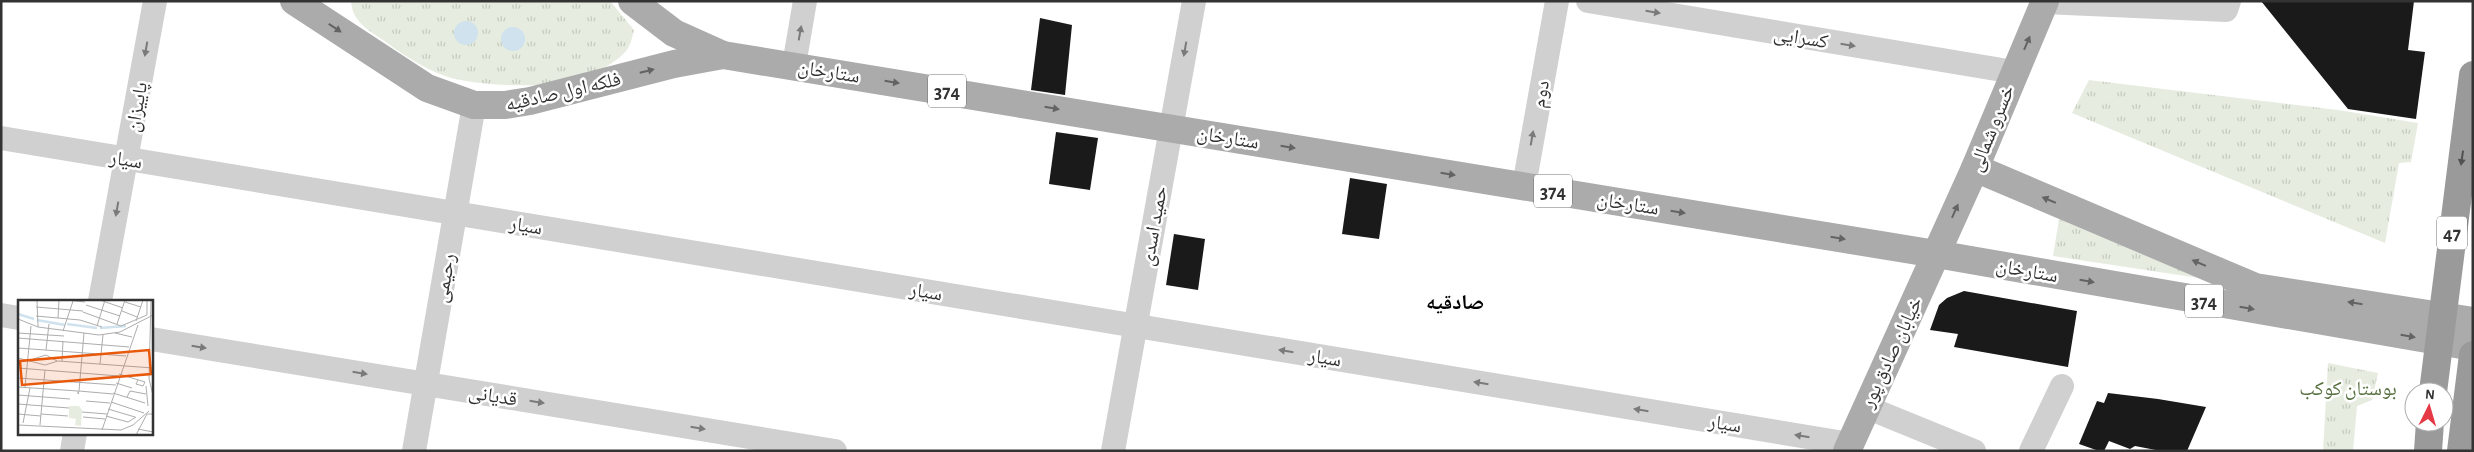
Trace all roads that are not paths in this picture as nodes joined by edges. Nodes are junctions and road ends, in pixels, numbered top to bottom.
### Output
1 (155, 1) edge
2 (294, 1) edge
3 (632, 1) edge
4 (805, 1) edge
5 (1194, 1) edge
6 (1557, 1) edge
7 (1588, 1) edge
8 (2044, 1) edge
9 (2228, 6) edge
10 (723, 55) junction
11 (794, 66) junction
12 (2014, 72) junction
13 (2473, 75) edge
14 (474, 106) junction
15 (1171, 128) junction
16 (1, 138) edge
17 (126, 158) junction
18 (1975, 168) junction
19 (1524, 186) junction
20 (455, 213) junction
21 (1936, 254) junction
22 (100, 300) edge
23 (1, 315) edge
24 (18, 318) edge
25 (2473, 321) edge
26 (1135, 326) junction
27 (152, 339) edge
28 (2473, 348) edge
29 (2473, 355) edge
30 (2434, 382) edge
31 (426, 384) junction
32 (2062, 386) dead end
33 (1866, 407) junction
34 (2429, 432) edge
35 (75, 434) edge
36 (1848, 448) edge
37 (72, 451) edge
38 (414, 451) edge
39 (835, 451) edge
40 (1113, 451) edge
41 (1974, 451) edge
42 (2031, 451) edge
43 (2428, 451) edge
44 (2461, 451) edge

1 -> 17 street, پاییزان
2 -> 14 main road, فلکه اول صادقیه
3 - 10 main road
11 -> 4 street
5 -> 15 street, حمید اسدی
19 -> 6 street, دوم
7 -> 12 street, کسرایی
8 - 9 street
12 -> 8 main road, خسرو شمالی
10 - 11 main road, ستارخان / 374
14 -> 10 main road, فلکه اول صادقیه
11 -> 15 main road, ستارخان / 374
12 - 18 main road, خسرو شمالی
13 -> 30 highway, 47, bridge
14 - 20 street, رحیمی
15 -> 19 main road, ستارخان / 374
15 - 26 street, حمید اسدی
16 - 17 street, سیار
17 - 20 street, سیار
17 -> 22 street, پاییزان
21 -> 18 main road, خسرو شمالی
25 -> 18 main road, 374
19 -> 21 main road, ستارخان / 374
20 - 26 street, سیار
20 - 31 street, رحیمی
21 -> 28 main road, ستارخان / 374
21 - 33 main road, خیابان صادق پور
23 - 24 street
36 -> 26 street, سیار
26 - 40 street, حمید اسدی
27 -> 31 street, قدیانی
29 - 44 highway
31 - 38 street, رحیمی
31 -> 39 street, قدیانی
32 - 42 street
33 - 36 main road, خیابان صادق پور
33 - 41 street
34 - 43 highway
35 - 37 street

